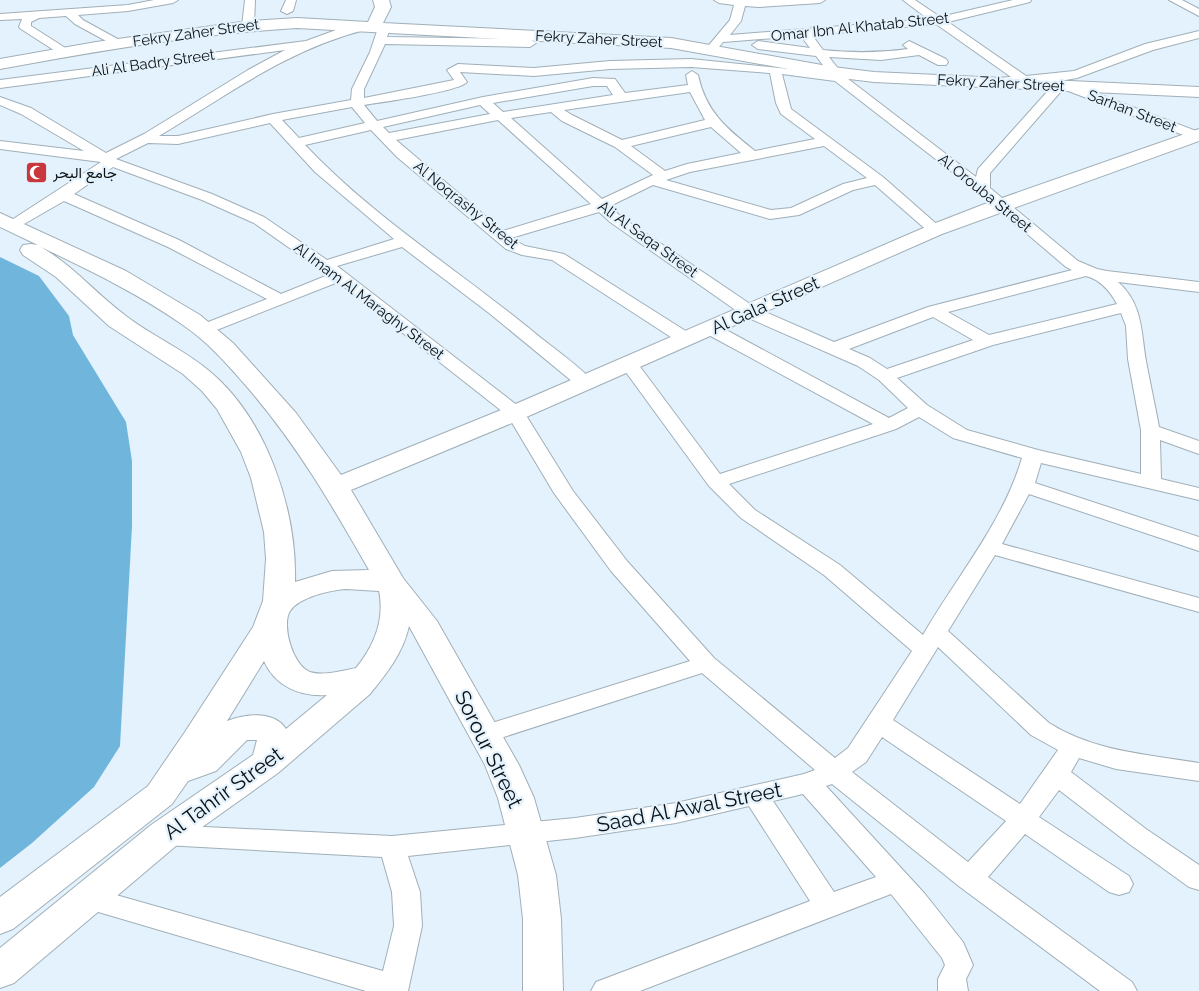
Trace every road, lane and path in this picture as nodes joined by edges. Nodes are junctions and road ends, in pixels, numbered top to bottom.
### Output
1 (173, 0) edge
2 (250, 0) edge
3 (719, 0) edge
4 (820, 0) edge
5 (908, 0) edge
6 (1026, 0) edge
7 (1174, 0) edge
8 (374, 3) edge
9 (740, 3) junction
10 (68, 12) junction
11 (1199, 13) edge
12 (35, 15) junction
13 (0, 16) edge
14 (938, 21) junction
15 (25, 23) junction
16 (248, 26) junction
17 (0, 28) edge
18 (873, 28) junction
19 (375, 31) junction
20 (805, 34) junction
21 (1199, 34) edge
22 (711, 43) junction
23 (119, 44) junction
24 (305, 44) junction
25 (530, 44) dead end
26 (920, 51) junction
27 (63, 52) junction
28 (819, 54) junction
29 (942, 62) dead end
30 (691, 63) junction
31 (0, 64) edge
32 (775, 70) junction
33 (1083, 72) junction
34 (836, 75) junction
35 (1022, 79) junction
36 (995, 81) junction
37 (0, 84) edge
38 (1062, 86) junction
39 (693, 88) junction
40 (1102, 88) junction
41 (1199, 92) edge
42 (621, 97) junction
43 (0, 101) edge
44 (482, 102) junction
45 (357, 103) junction
46 (553, 107) junction
47 (498, 116) junction
48 (273, 118) junction
49 (713, 122) junction
50 (373, 126) junction
51 (1198, 136) edge
52 (386, 138) junction
53 (148, 139) junction
54 (827, 140) junction
55 (295, 143) junction
56 (620, 144) junction
57 (0, 145) edge
58 (752, 155) junction
59 (105, 160) junction
60 (658, 178) junction
61 (878, 180) junction
62 (983, 189) junction
63 (64, 195) junction
64 (1001, 205) junction
65 (600, 207) junction
66 (4, 227) edge
67 (935, 230) junction
68 (500, 237) junction
69 (405, 241) junction
70 (325, 265) junction
71 (99, 266) junction
72 (1093, 273) junction
73 (340, 276) junction
74 (1199, 278) edge
75 (1176, 284) junction
76 (1199, 287) edge
77 (280, 300) junction
78 (1127, 307) junction
79 (174, 308) junction
80 (103, 310) junction
81 (934, 311) junction
82 (750, 312) junction
83 (711, 329) junction
84 (204, 330) junction
85 (686, 340) junction
86 (987, 341) junction
87 (835, 348) junction
88 (168, 353) junction
89 (629, 364) junction
90 (885, 376) junction
91 (585, 383) junction
92 (920, 409) junction
93 (514, 413) junction
94 (888, 425) junction
95 (1150, 430) junction
96 (1199, 448) edge
97 (1033, 455) junction
98 (716, 482) junction
99 (1152, 483) junction
100 (1024, 486) junction
101 (335, 487) junction
102 (1199, 494) edge
103 (1199, 544) edge
104 (990, 547) junction
105 (392, 584) junction
106 (1199, 605) edge
107 (274, 612) junction
108 (930, 640) junction
109 (706, 664) junction
110 (369, 676) junction
111 (879, 723) junction
112 (485, 734) junction
113 (1072, 748) junction
114 (266, 764) junction
115 (178, 771) junction
116 (836, 772) junction
117 (1199, 772) edge
118 (1057, 775) junction
119 (808, 783) junction
120 (756, 796) junction
121 (1022, 820) junction
122 (528, 834) junction
123 (164, 835) junction
124 (392, 847) junction
125 (970, 879) junction
126 (1199, 879) edge
127 (896, 881) junction
128 (1119, 884) dead end
129 (88, 898) junction
130 (828, 906) junction
131 (0, 918) edge
132 (0, 971) edge
133 (394, 989) edge
134 (543, 991) edge
135 (606, 991) edge
136 (952, 991) edge
137 (1122, 991) edge

1 - 10 street
2 - 16 street
3 - 9 street
4 - 9 street
5 - 14 street
6 - 14 street, Omar Ibn Al Khatab Street
7 - 11 street
8 - 19 street
9 - 22 street
10 - 12 street
10 - 23 street
12 - 13 street
12 - 15 street
14 - 18 street, Omar Ibn Al Khatab Street
14 - 35 street
15 - 17 street
15 - 27 street
16 - 19 street, Fekry Zaher Street
16 - 23 street, Fekry Zaher Street
18 - 20 street, Omar Ibn Al Khatab Street
18 - 26 street
19 - 22 street, Fekry Zaher Street
19 - 24 street
19 - 25 street
19 - 45 street
20 - 22 street, Omar Ibn Al Khatab Street
20 - 28 street, Al Orouba Street
21 - 33 street
22 - 28 street
22 - 30 street
22 - 34 street, Fekry Zaher Street
23 - 27 street, Fekry Zaher Street
24 - 37 street, Ali Al Badry Street
24 - 53 street
26 - 28 street
26 - 29 street
27 - 31 street, Fekry Zaher Street
28 - 34 street, Al Orouba Street
30 - 32 street
30 - 39 street
30 - 45 street
32 - 34 street
32 - 54 street
33 - 35 street
33 - 40 street
34 - 36 street, Fekry Zaher Street
34 - 62 street, Al Orouba Street
35 - 36 street
36 - 38 street, Fekry Zaher Street
38 - 40 street, Fekry Zaher Street
38 - 51 street, Sarhan Street
38 - 62 street
39 - 42 street
39 - 49 street
40 - 41 street, Fekry Zaher Street
42 - 44 street
42 - 46 street
43 - 59 street, Al Imam Al Maraghy Street
44 - 47 street, Ali Al Saqa Street
44 - 50 street
45 - 48 street
45 - 50 street, Al Noqrashy Street
46 - 47 street
46 - 56 street
47 - 52 street
47 - 65 street, Ali Al Saqa Street
48 - 53 street
48 - 55 street
49 - 56 street
49 - 58 street
50 - 52 street, Al Noqrashy Street
50 - 55 street
51 - 64 street, Al Gala' Street
52 - 68 street, Al Noqrashy Street
53 - 59 street
54 - 58 street
54 - 61 street
55 - 69 street
56 - 60 street
57 - 59 street
58 - 60 street
59 - 63 street
59 - 70 street, Al Imam Al Maraghy Street
60 - 61 street
60 - 65 street
61 - 67 street
62 - 64 street, Al Orouba Street
63 - 66 street
63 - 77 street
64 - 67 street, Al Gala' Street
64 - 72 street, Al Orouba Street
65 - 68 street
65 - 82 street, Ali Al Saqa Street
66 - 71 street
66 - 80 street
67 - 82 street, Al Gala' Street
68 - 85 street, Al Noqrashy Street
69 - 70 street
69 - 91 street
70 - 73 street, Al Imam Al Maraghy Street
71 - 79 street
71 - 80 street
72 - 75 street, Al Orouba Street
72 - 78 street
72 - 81 street
73 - 77 street
73 - 93 street, Al Imam Al Maraghy Street
74 - 75 street
75 - 76 street, Al Orouba Street
77 - 84 street
78 - 86 street
78 - 95 street
79 - 84 street
79 - 88 street
80 - 88 street
81 - 86 street
81 - 87 street
82 - 83 street, Al Gala' Street
82 - 87 street, Ali Al Saqa Street
83 - 85 street, Al Gala' Street
83 - 94 street
84 - 101 street
85 - 89 street, Al Gala' Street
86 - 90 street
87 - 90 street, Ali Al Saqa Street
88 - 107 street
89 - 91 street, Al Gala' Street
89 - 98 street
90 - 92 street, Ali Al Saqa Street
91 - 93 street, Al Gala' Street
92 - 94 street
92 - 97 street, Ali Al Saqa Street
93 - 101 street, Al Gala' Street
93 - 109 street, Al Imam Al Maraghy Street
94 - 98 street
95 - 96 street
95 - 99 street
97 - 99 street, Ali Al Saqa Street
97 - 100 street, Saad Al Awal Street
98 - 108 street
99 - 102 street, Ali Al Saqa Street
100 - 103 street
100 - 104 street, Saad Al Awal Street
101 - 105 street
104 - 106 street
104 - 108 street, Saad Al Awal Street
105 - 107 street
105 - 110 street, Al Tahrir Street
105 - 112 street, Sorour Street
107 - 110 street
107 - 115 street, Al Tahrir Street
108 - 111 street, Saad Al Awal Street
108 - 113 street
109 - 112 street
109 - 116 street, Al Imam Al Maraghy Street
110 - 114 street, Al Tahrir Street
111 - 116 street, Saad Al Awal Street
111 - 121 street
112 - 122 street, Sorour Street
113 - 117 street
113 - 118 street
114 - 115 street
114 - 123 street, Al Tahrir Street
115 - 131 street, Al Tahrir Street
116 - 119 street, Saad Al Awal Street
116 - 125 street, Al Imam Al Maraghy Street
118 - 121 street
118 - 126 street
119 - 120 street, Saad Al Awal Street
119 - 127 street
120 - 122 street, Saad Al Awal Street
120 - 130 street
121 - 125 street
121 - 128 street
122 - 124 street, Saad Al Awal Street
122 - 134 street, Sorour Street
123 - 124 street, Saad Al Awal Street
123 - 129 street, Al Tahrir Street
124 - 133 street
125 - 137 street, Al Imam Al Maraghy Street
127 - 130 street
127 - 136 street
129 - 132 street, Al Tahrir Street
129 - 133 street
130 - 135 street

